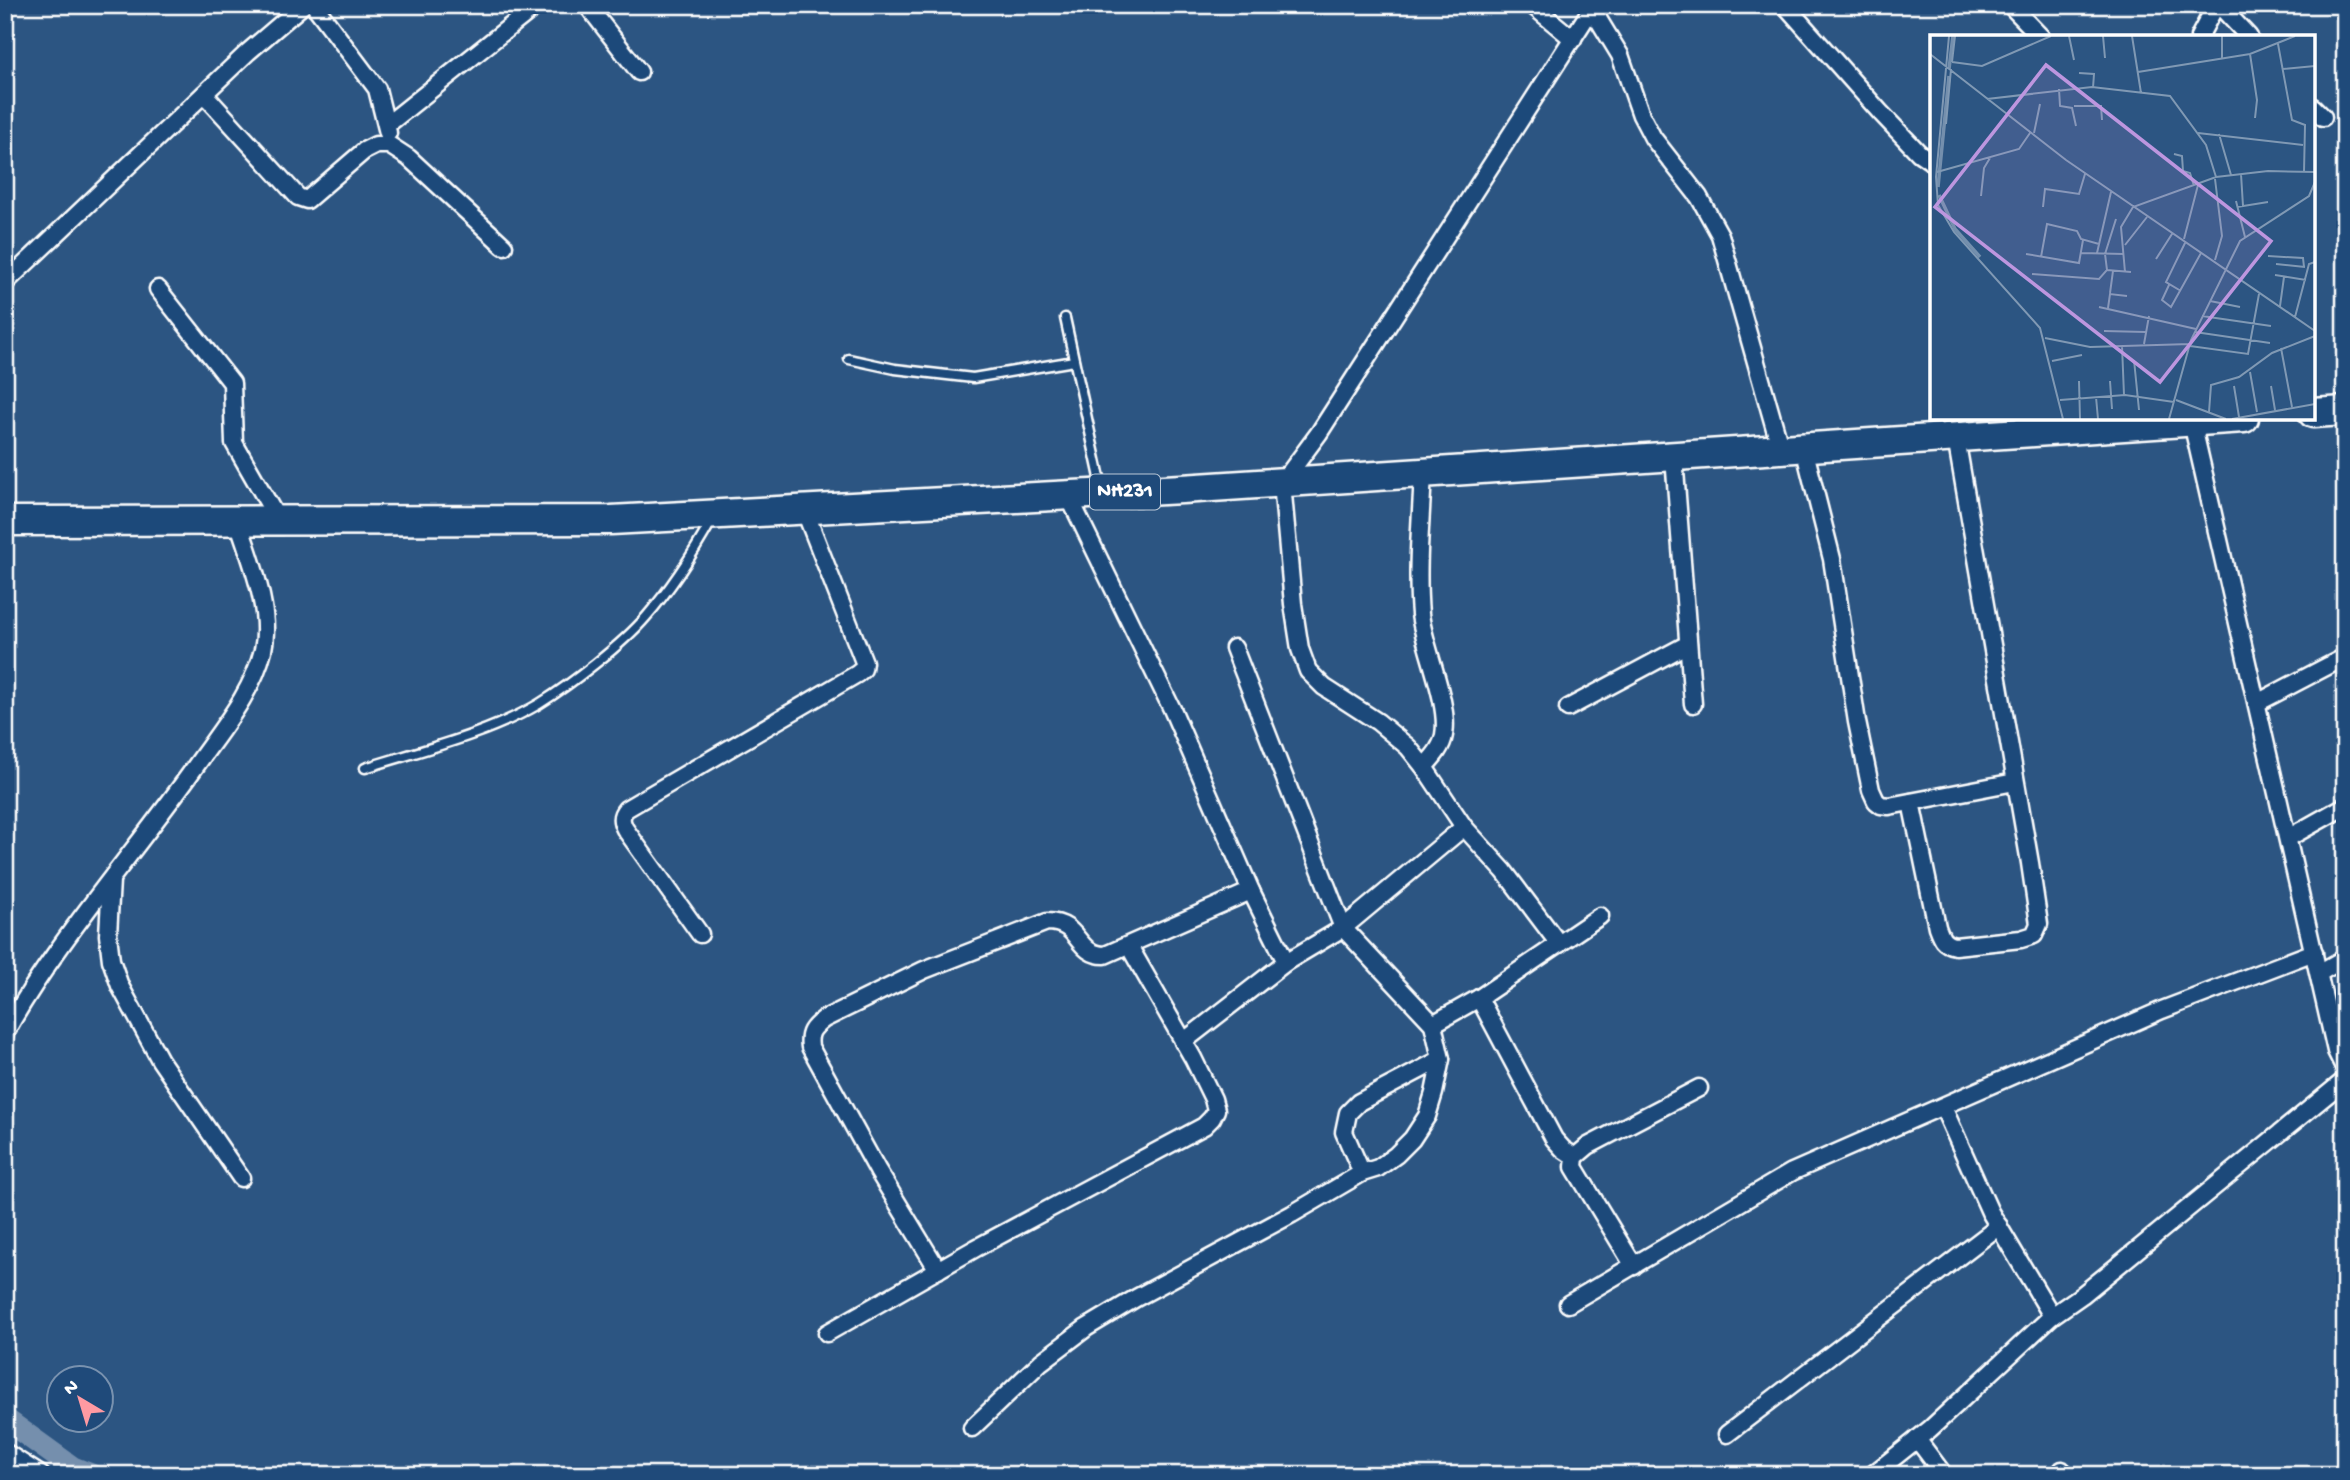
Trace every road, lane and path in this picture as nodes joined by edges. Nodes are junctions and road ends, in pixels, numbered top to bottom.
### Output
1 (303, 5) edge
2 (314, 5) edge
3 (537, 5) edge
4 (587, 5) edge
5 (1532, 5) edge
6 (1785, 5) edge
7 (2010, 5) edge
8 (2218, 5) edge
9 (1593, 7) edge
10 (2039, 35) edge
11 (2200, 35) edge
12 (2247, 35) edge
13 (1573, 39) junction
14 (639, 72) dead end
15 (204, 94) junction
16 (388, 124) junction
17 (389, 145) junction
18 (1930, 161) edge
19 (504, 246) dead end
20 (5, 283) edge
21 (158, 289) dead end
22 (1065, 318) dead end
23 (849, 359) dead end
24 (1074, 361) junction
25 (2345, 411) edge
26 (2315, 413) edge
27 (2192, 420) edge
28 (2089, 424) edge
29 (1956, 438) junction
30 (1793, 449) junction
31 (1674, 457) junction
32 (1423, 473) junction
33 (1282, 483) junction
34 (1103, 493) junction
35 (1068, 495) junction
36 (804, 509) junction
37 (715, 514) junction
38 (278, 520) junction
39 (5, 521) edge
40 (238, 521) junction
41 (1688, 644) junction
42 (1234, 648) dead end
43 (2345, 657) edge
44 (2257, 703) junction
45 (1693, 705) dead end
46 (1568, 708) dead end
47 (1424, 767) junction
48 (365, 768) dead end
49 (2015, 782) junction
50 (1911, 802) junction
51 (2345, 806) edge
52 (1464, 827) junction
53 (2288, 838) junction
54 (111, 880) junction
55 (1251, 891) junction
56 (1600, 916) dead end
57 (1343, 928) junction
58 (699, 934) dead end
59 (1559, 944) junction
60 (1129, 946) junction
61 (2314, 953) junction
62 (2345, 958) edge
63 (1286, 962) junction
64 (2319, 973) junction
65 (1479, 998) junction
66 (1433, 1024) junction
67 (5, 1033) edge
68 (1184, 1042) junction
69 (1441, 1059) junction
70 (2345, 1069) edge
71 (2345, 1080) edge
72 (1699, 1088) dead end
73 (1943, 1107) junction
74 (1575, 1157) junction
75 (1362, 1173) junction
76 (242, 1178) dead end
77 (1999, 1226) junction
78 (1634, 1266) junction
79 (938, 1270) junction
80 (1568, 1304) dead end
81 (2052, 1316) junction
82 (827, 1333) dead end
83 (972, 1428) dead end
84 (1727, 1434) dead end
85 (1917, 1439) junction
86 (5, 1452) edge
87 (41, 1475) edge
88 (1872, 1475) edge
89 (1944, 1475) edge

1 - 15 street
2 - 16 street
3 - 16 street
4 - 14 street
5 - 13 street
6 - 18 street
7 - 10 street
8 - 11 street
8 - 12 street
9 - 13 street
9 - 30 street
13 - 33 street
15 - 17 street
15 - 20 street
16 - 17 street
17 - 19 street
21 - 38 street
22 - 24 lane
23 - 24 lane
24 - 34 lane
25 - 26 highway
27 - 28 highway, NH231
27 - 44 street
28 - 29 highway, NH231
29 - 30 highway, NH231
29 - 49 street
30 - 31 highway, NH231
30 - 50 street
31 - 32 highway, NH231
31 - 41 street
32 - 33 highway, NH231
32 - 47 street
33 - 34 highway, NH231
33 - 47 street
34 - 35 highway, NH231
35 - 36 highway, NH231
35 - 55 street
36 - 37 highway, NH231
36 - 58 street
37 - 38 highway, NH231
37 - 48 lane
38 - 40 highway, NH231
39 - 40 highway, NH231
40 - 54 street
41 - 45 street
41 - 46 street
42 - 57 street
43 - 44 street
44 - 53 street
47 - 52 street
49 - 50 street
49 - 50 street
51 - 53 street
52 - 57 street
52 - 59 street
53 - 61 street
54 - 67 street
54 - 76 street
55 - 60 street
55 - 63 street
56 - 59 street
57 - 63 street
57 - 66 street
59 - 65 street
60 - 68 street
60 - 79 street
61 - 64 street
61 - 73 street
62 - 64 street
63 - 68 street
64 - 70 street
65 - 66 street
65 - 74 street
66 - 69 street
68 - 79 street
69 - 75 street
69 - 75 street
71 - 81 street
72 - 74 street
73 - 77 street
73 - 78 street
74 - 78 street
75 - 83 street
77 - 81 street
77 - 84 street
78 - 80 street
79 - 82 street
81 - 85 street
85 - 88 street
85 - 89 street
86 - 87 street

